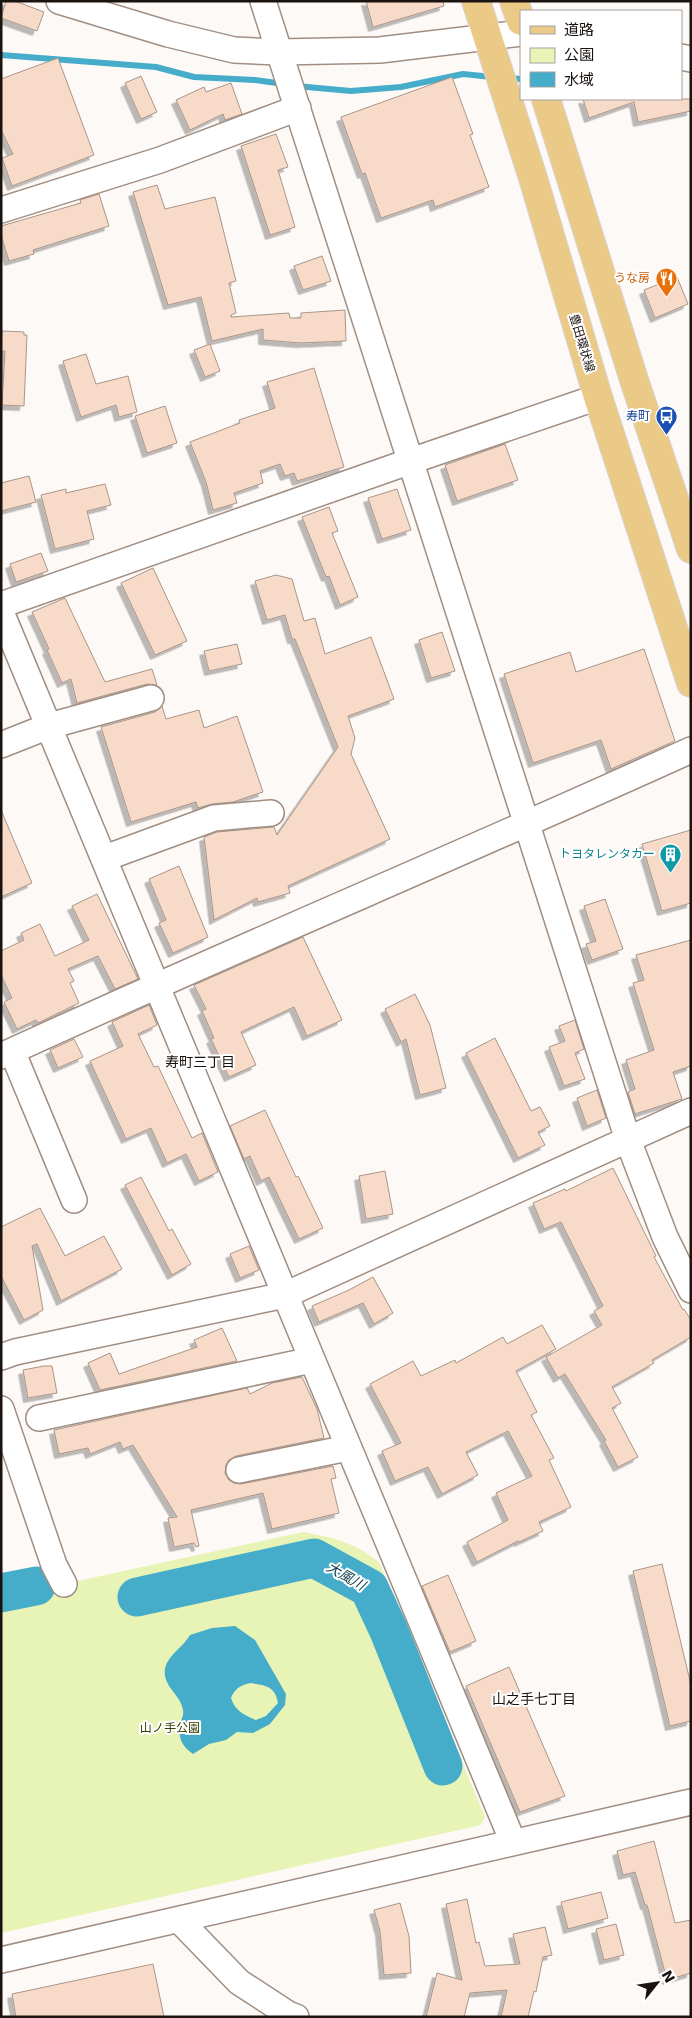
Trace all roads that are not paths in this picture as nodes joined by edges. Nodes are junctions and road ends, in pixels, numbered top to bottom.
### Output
1 (59, 1) edge
2 (263, 1) edge
3 (476, 1) edge
4 (514, 1) edge
5 (520, 19) edge
6 (520, 33) edge
7 (488, 37) junction
8 (279, 52) junction
9 (546, 100) edge
10 (298, 108) junction
11 (1, 210) edge
12 (598, 397) junction
13 (411, 461) junction
14 (691, 549) edge
15 (1, 605) edge
16 (1, 612) edge
17 (691, 683) edge
18 (151, 698) dead end
19 (49, 726) junction
20 (1, 745) edge
21 (691, 750) edge
22 (270, 813) dead end
23 (527, 825) junction
24 (105, 858) junction
25 (156, 985) junction
26 (6, 1054) edge
27 (691, 1111) edge
28 (628, 1140) junction
29 (74, 1200) dead end
30 (691, 1290) edge
31 (285, 1294) junction
32 (1, 1357) edge
33 (312, 1360) junction
34 (1, 1409) edge
35 (39, 1418) dead end
36 (348, 1448) junction
37 (239, 1470) dead end
38 (64, 1584) dead end
39 (691, 1802) edge
40 (513, 1842) junction
41 (179, 1920) junction
42 (1, 1960) edge
43 (296, 2017) edge

1 - 8 street
2 - 8 street
3 - 7 main road, 豊田環状線
4 - 5 main road
6 - 7 street
7 - 8 street
7 - 12 main road, 豊田環状線
8 - 10 street
9 - 14 main road
10 - 11 street
10 - 13 street
12 - 13 street
12 - 17 main road, 豊田環状線
13 - 15 street
13 - 23 street
16 - 19 street
18 - 19 street
19 - 20 street
19 - 24 street
21 - 23 street
22 - 24 street
23 - 25 street
23 - 28 street
24 - 25 street
25 - 26 street
25 - 31 street
26 - 29 street
27 - 28 street
28 - 30 street
28 - 31 street
31 - 32 street
31 - 33 street
33 - 35 street
33 - 36 street
34 - 38 street
36 - 37 street
36 - 40 street
39 - 40 street
40 - 41 street
41 - 42 street
41 - 43 street

